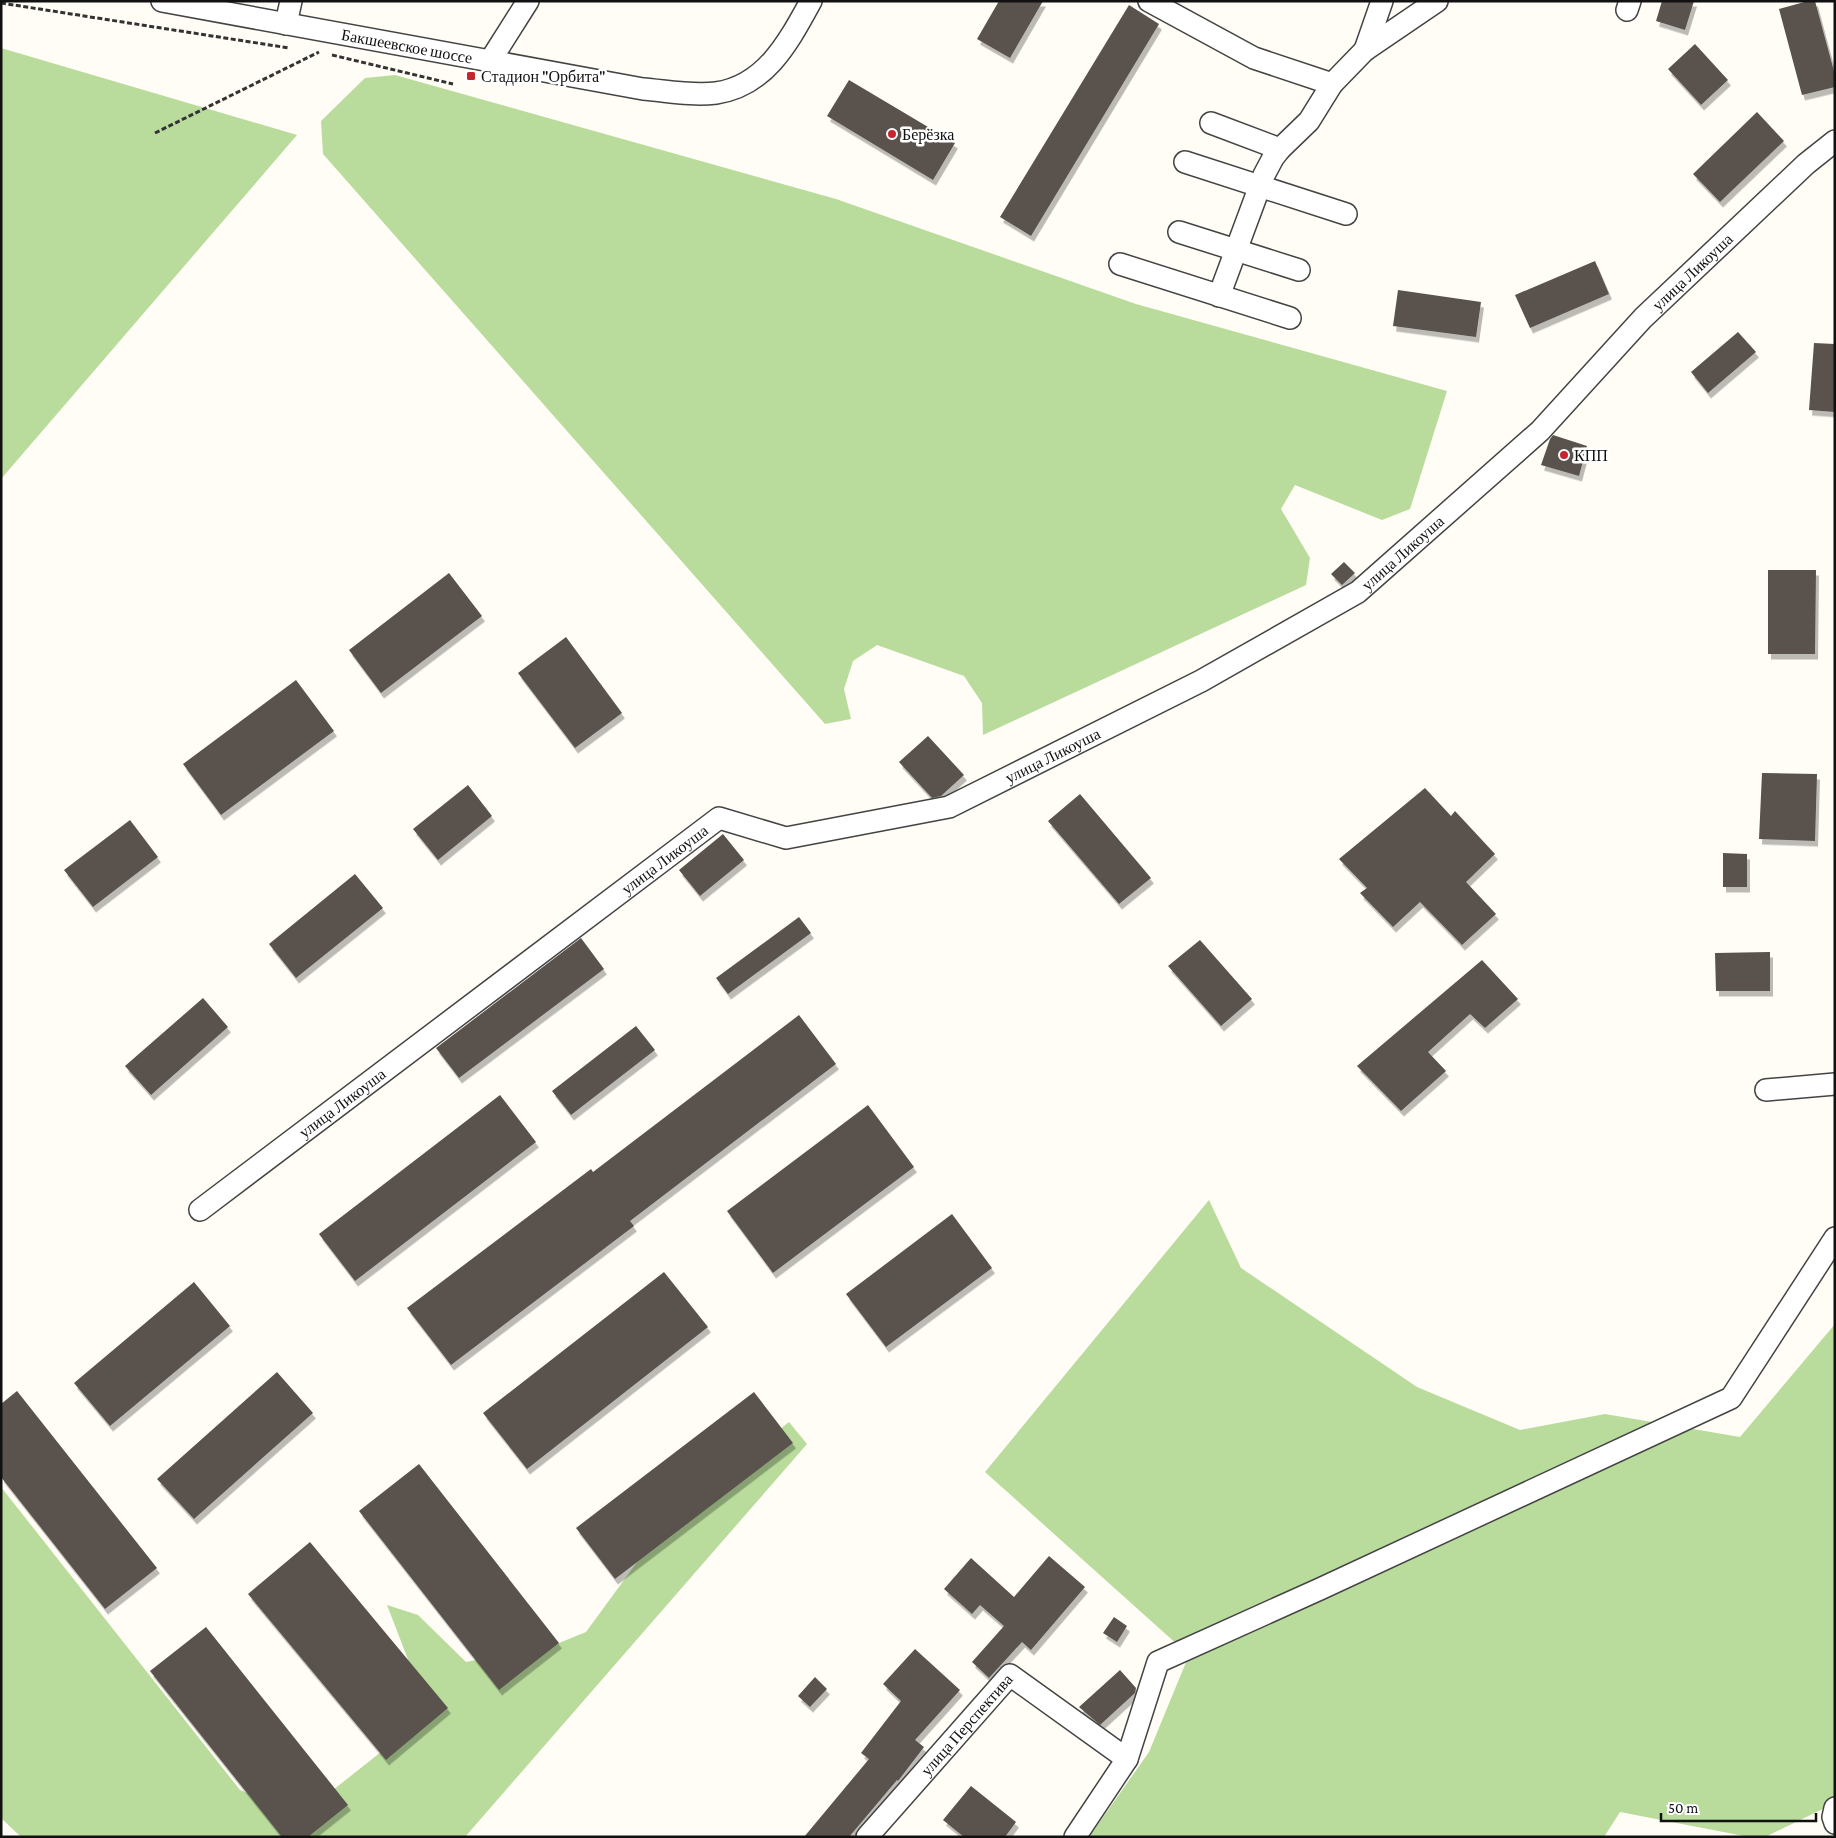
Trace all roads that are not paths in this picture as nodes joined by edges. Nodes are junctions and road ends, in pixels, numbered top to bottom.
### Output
1 (162, 1) edge
2 (291, 1) edge
3 (528, 1) edge
4 (811, 1) edge
5 (1149, 1) edge
6 (1382, 1) edge
7 (1437, 1) edge
8 (286, 24) junction
9 (1365, 50) junction
10 (490, 60) junction
11 (1332, 84) junction
12 (1211, 123) dead end
13 (1835, 141) edge
14 (1280, 149) junction
15 (1185, 162) dead end
16 (1260, 186) junction
17 (1346, 214) dead end
18 (1179, 232) dead end
19 (1236, 250) junction
20 (1120, 264) dead end
21 (1299, 270) dead end
22 (1218, 296) junction
23 (1290, 318) dead end
24 (1835, 1084) edge
25 (1766, 1090) dead end
26 (200, 1210) dead end
27 (1835, 1238) edge
28 (1127, 1759) junction
29 (1835, 1808) edge
30 (1835, 1823) edge
31 (867, 1837) edge
32 (1075, 1837) edge

1 - 8 street, Бакшеевское шоссе
2 - 8 street
3 - 10 street
4 - 10 street, Бакшеевское шоссе
5 - 11 street
6 - 9 street
7 - 9 street
8 - 10 street, Бакшеевское шоссе
9 - 11 street
11 - 14 street
12 - 14 street
13 - 26 street, улица Ликоуша
14 - 16 street
15 - 16 street
16 - 17 street
16 - 19 street
18 - 19 street
19 - 21 street
19 - 22 street
20 - 22 street
22 - 23 street
24 - 25 street
27 - 28 street
28 - 31 street, улица Перспектива
28 - 32 street
29 - 30 street

